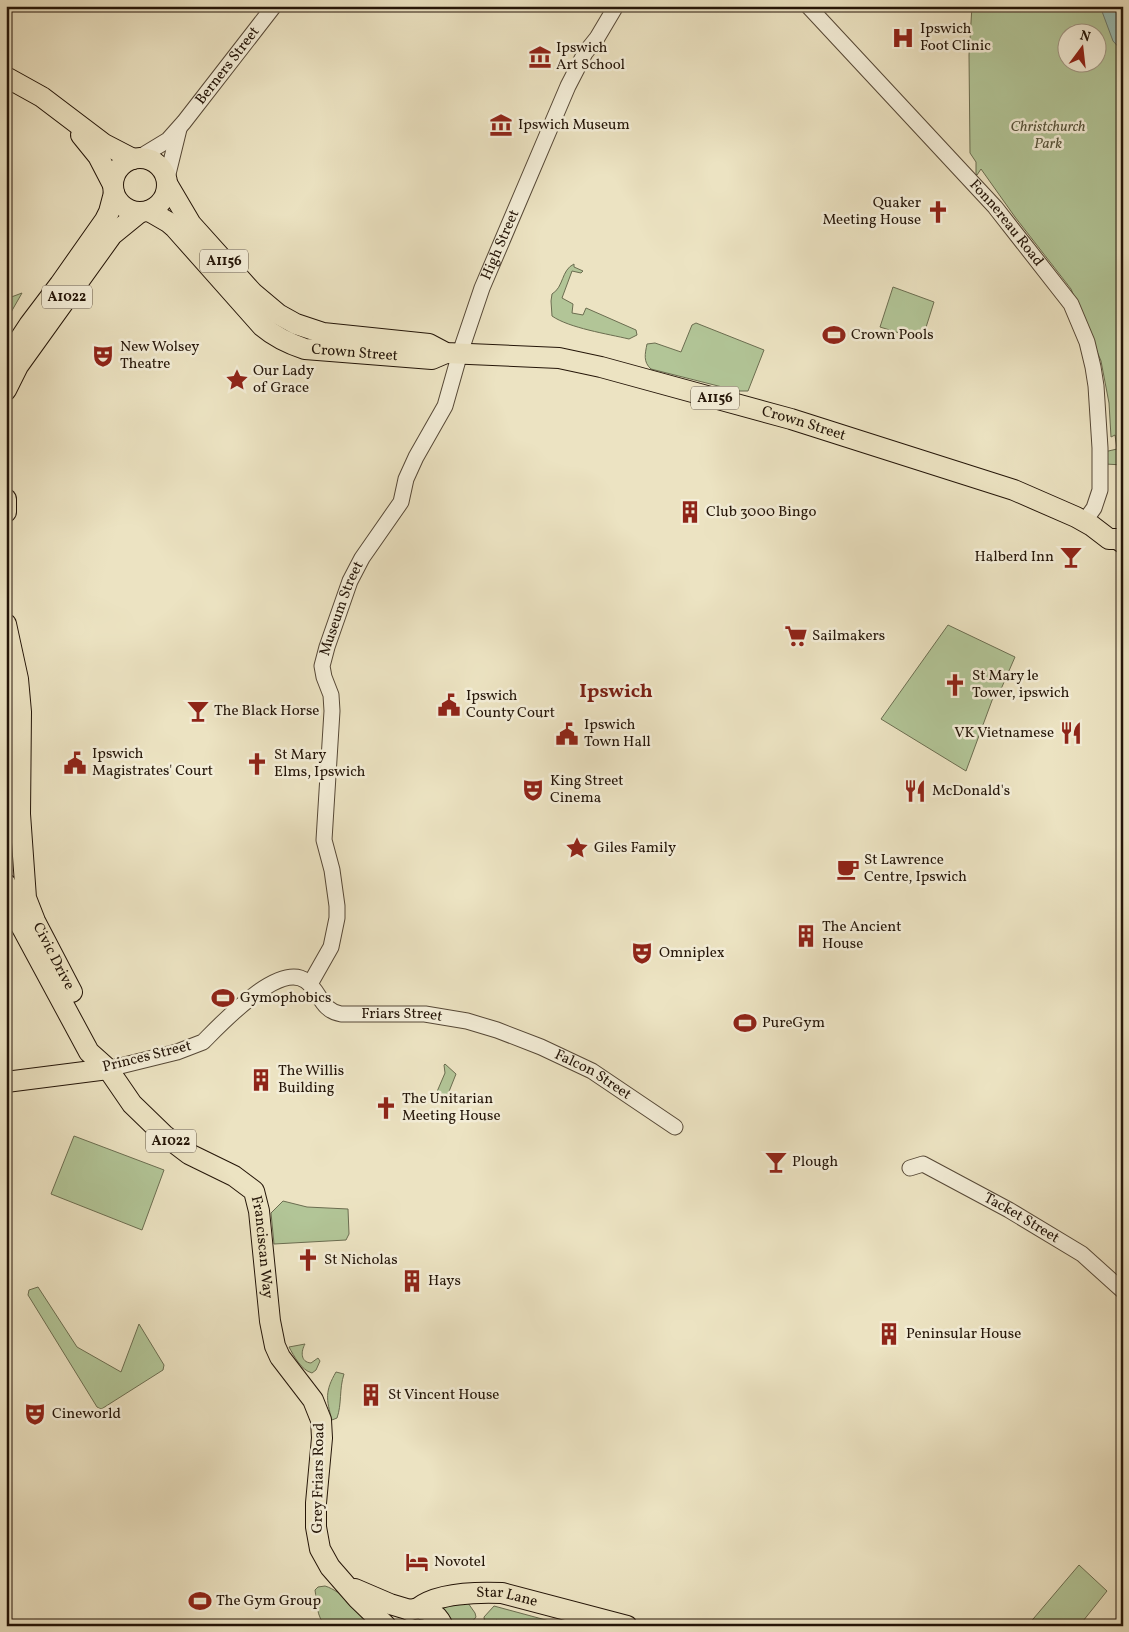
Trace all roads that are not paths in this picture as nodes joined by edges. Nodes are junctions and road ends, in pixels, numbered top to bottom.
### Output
1 (274, 6) edge
2 (616, 6) edge
3 (808, 6) edge
4 (6, 77) edge
5 (66, 115) junction
6 (181, 125) junction
7 (136, 158) junction
8 (167, 182) junction
9 (113, 188) junction
10 (144, 212) junction
11 (453, 353) junction
12 (6, 360) edge
13 (6, 390) edge
14 (403, 492) joint
15 (6, 499) edge
16 (6, 512) edge
17 (1101, 532) edge
18 (1123, 554) edge
19 (6, 624) edge
20 (6, 884) edge
21 (310, 984) junction
22 (506, 1034) joint
23 (108, 1069) junction
24 (6, 1082) edge
25 (675, 1127) dead end
26 (910, 1168) dead end
27 (1123, 1291) edge
28 (275, 1346) joint
29 (347, 1585) junction
30 (414, 1609) junction
31 (386, 1626) edge
32 (394, 1626) edge
33 (442, 1626) edge
34 (627, 1626) edge

1 - 6 street, Berners Street
2 - 11 street, High Street
3 - 17 street, Fonnereau Road
4 - 5 main road
5 - 7 main road
5 - 9 main road
6 - 7 street, Berners Street
6 - 8 street, Berners Street
7 - 8 main road
7 - 9 main road
8 - 10 main road
8 - 11 main road, Crown Street / A1156
9 - 10 main road
9 - 12 main road, A1022
10 - 11 main road, Crown Street / A1156
10 - 13 main road, A1022
11 - 14 street, High Street
11 - 17 main road, Crown Street / A1156
14 - 21 street, Museum Street
15 - 16 main road
17 - 18 main road, A1156
19 - 23 main road, Civic Drive / A1022
20 - 23 main road, Civic Drive / A1022
21 - 22 street, Friars Street
21 - 23 street, Princes Street
22 - 25 street, Falcon Street
23 - 24 main road, Princes Street
23 - 28 main road, Franciscan Way / A1022
26 - 27 street, Tacket Street
28 - 29 main road, Grey Friars Road / A1022
29 - 30 main road, Grey Friars Road / A1022
29 - 31 main road, Grey Friars Road / A1022
30 - 32 main road
30 - 33 main road, Grey Friars Road
30 - 34 main road, Star Lane

